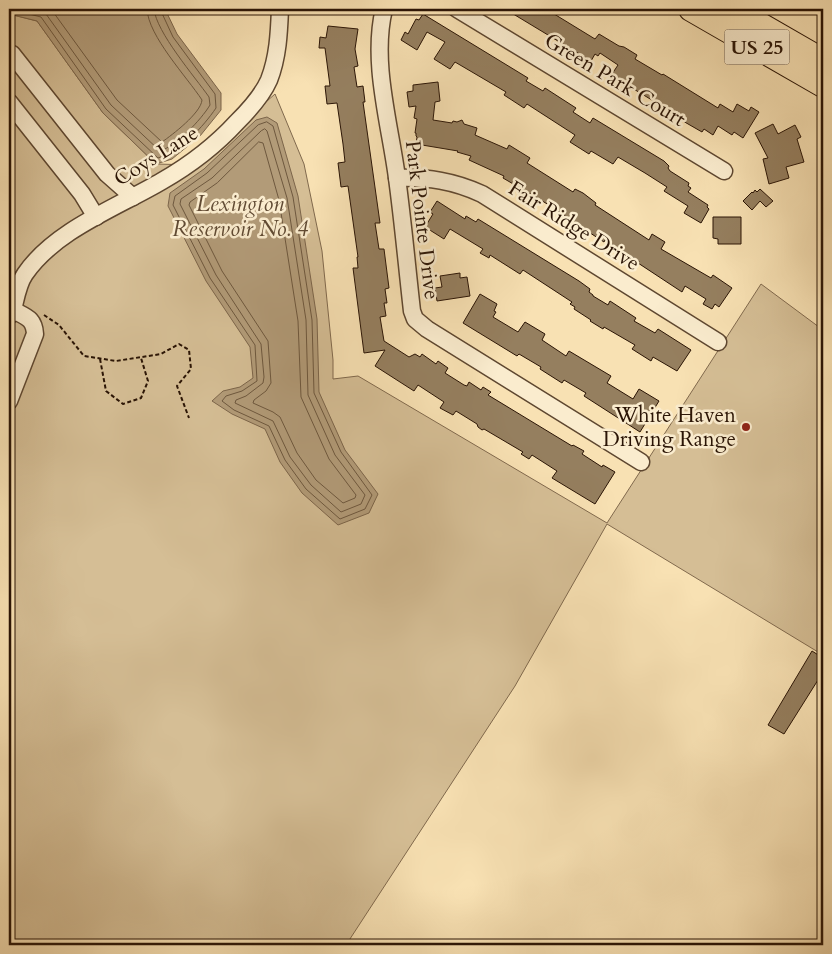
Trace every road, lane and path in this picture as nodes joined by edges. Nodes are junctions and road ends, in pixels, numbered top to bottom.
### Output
1 (280, 9) edge
2 (384, 9) edge
3 (457, 9) edge
4 (691, 9) edge
5 (733, 9) edge
6 (9, 54) edge
7 (823, 61) edge
8 (823, 85) edge
9 (9, 102) edge
10 (724, 171) dead end
11 (397, 178) junction
12 (133, 197) junction
13 (96, 217) junction
14 (39, 311) dead end
15 (11, 313) edge
16 (718, 342) dead end
17 (140, 358) junction
18 (100, 359) junction
19 (9, 401) edge
20 (189, 418) dead end
21 (641, 462) dead end

1 - 12 street, Coys Lane
2 - 11 street, Park Pointe Drive
3 - 10 street, Green Park Court
4 - 8 highway, US 25
5 - 7 highway, US 25
6 - 12 street
9 - 13 street
11 - 16 street, Fair Ridge Drive
11 - 21 street, Park Pointe Drive
12 - 13 street, Coys Lane
13 - 15 street, Coys Lane
14 - 18 path
15 - 19 street
17 - 18 path
17 - 18 path
17 - 20 path

